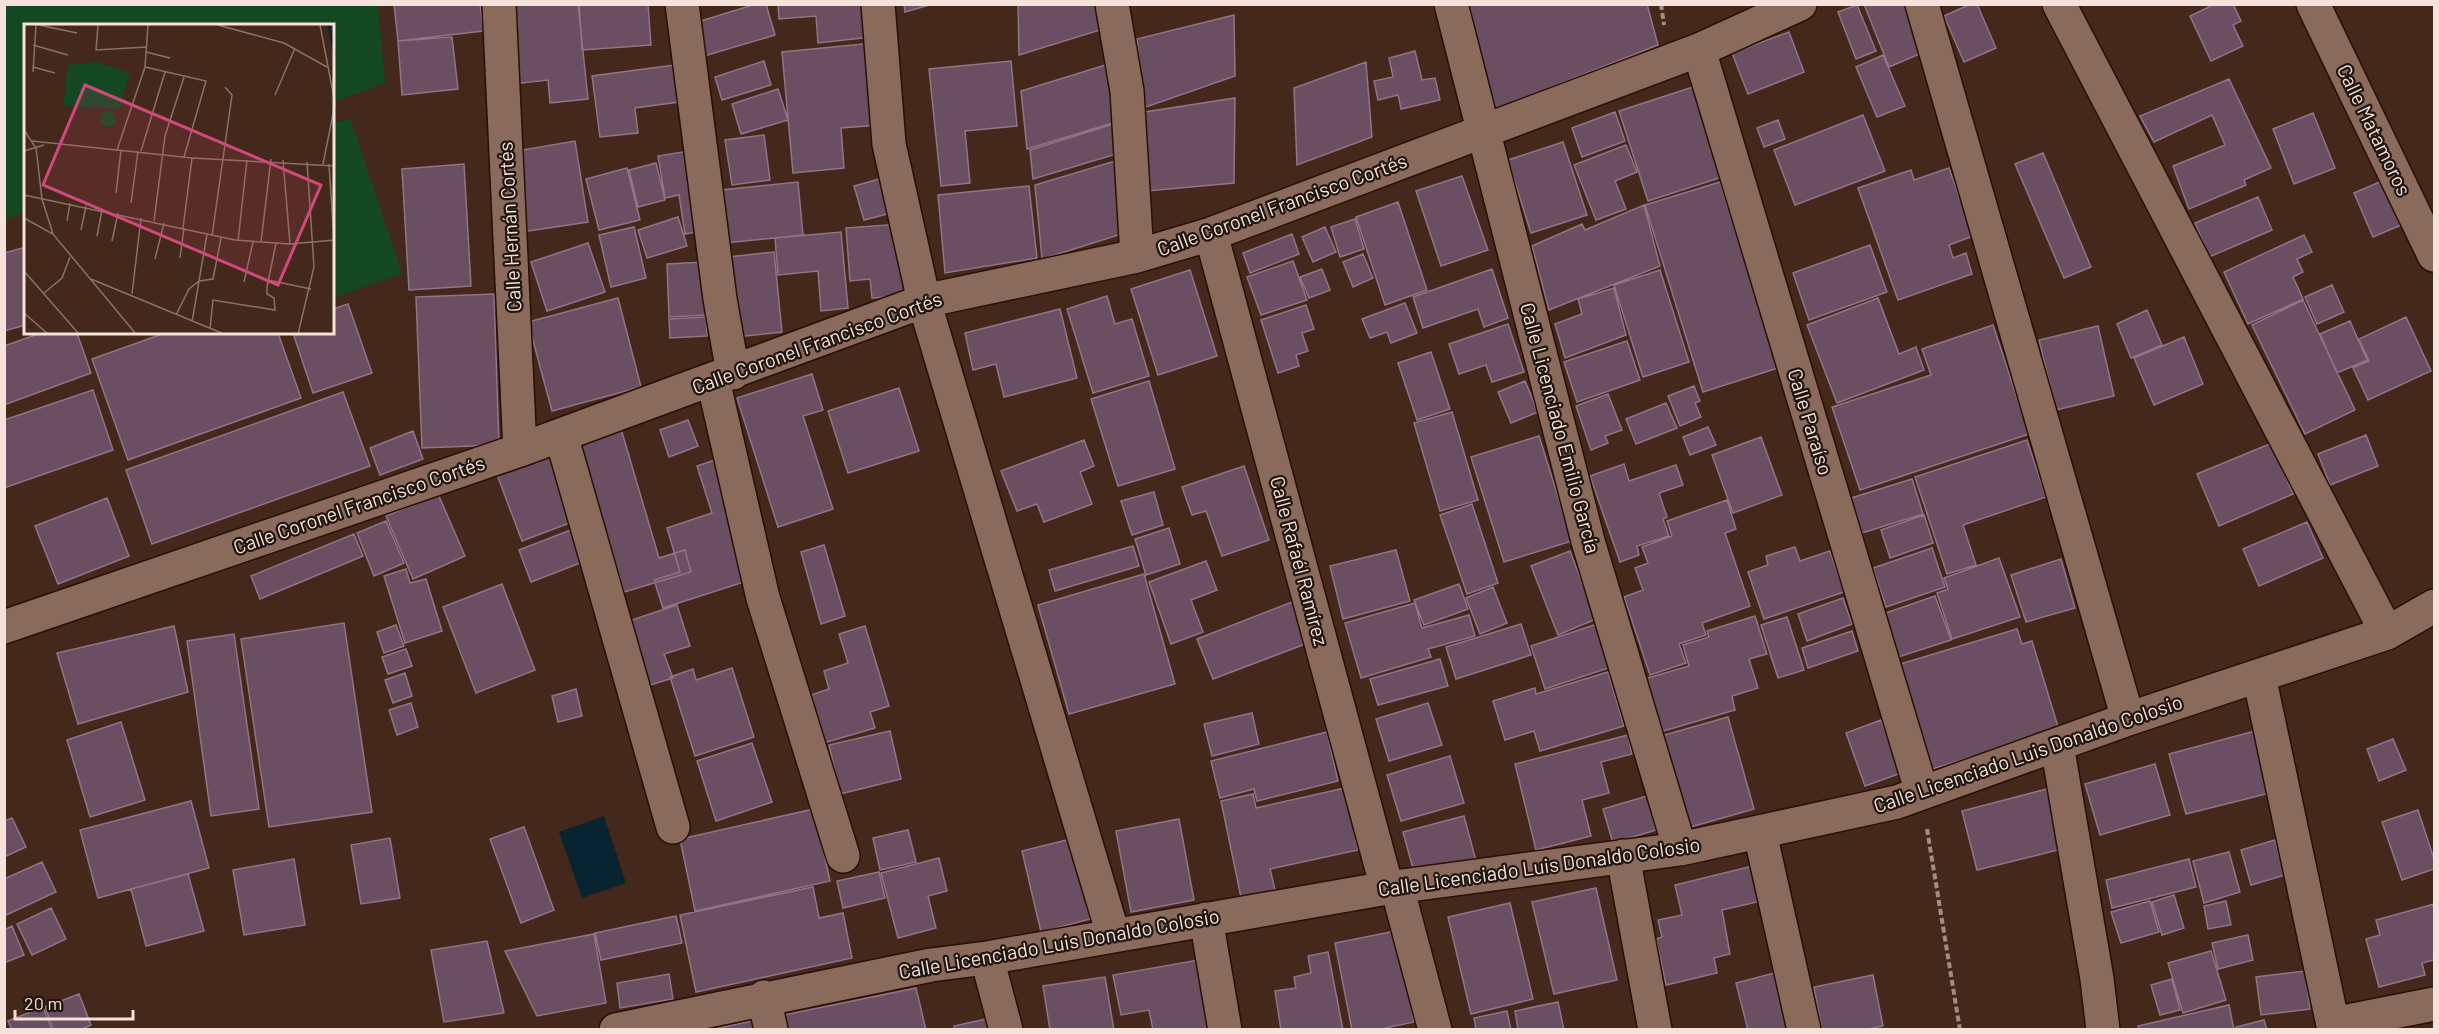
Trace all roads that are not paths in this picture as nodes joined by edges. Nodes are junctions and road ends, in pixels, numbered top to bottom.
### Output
1 (499, 4) edge
2 (682, 4) edge
3 (878, 4) edge
4 (1113, 4) edge
5 (1451, 4) edge
6 (1800, 4) edge
7 (1922, 4) edge
8 (2059, 4) edge
9 (2313, 4) edge
10 (1699, 50) junction
11 (1483, 132) junction
12 (1211, 234) junction
13 (2434, 255) edge
14 (1137, 256) junction
15 (924, 301) junction
16 (723, 376) junction
17 (561, 435) junction
18 (520, 450) junction
19 (2434, 606) edge
20 (4, 627) edge
21 (2387, 633) junction
22 (2259, 676) junction
23 (2128, 719) junction
24 (2056, 746) junction
25 (1922, 794) junction
26 (673, 828) dead end
27 (1760, 833) junction
28 (1680, 849) junction
29 (843, 856) dead end
30 (1623, 856) junction
31 (1392, 887) junction
32 (1206, 919) junction
33 (1113, 934) junction
34 (987, 958) junction
35 (764, 998) junction
36 (2434, 1004) edge
37 (2333, 1027) edge
38 (616, 1029) edge
39 (771, 1029) edge
40 (1006, 1029) edge
41 (1225, 1029) edge
42 (1435, 1029) edge
43 (1655, 1029) edge
44 (1804, 1029) edge
45 (2103, 1029) edge

1 - 18 street, Calle Hernán Cortés
2 - 16 street
3 - 15 street
4 - 14 street
5 - 11 street, Calle Licenciado Emilio García
6 - 10 street, Calle Coronel Francisco Cortés
7 - 23 street
8 - 21 street
9 - 13 street, Calle Matamoros
10 - 11 street, Calle Coronel Francisco Cortés
10 - 25 street, Calle Paraíso
11 - 12 street, Calle Coronel Francisco Cortés
11 - 28 street, Calle Licenciado Emilio García
12 - 14 street, Calle Coronel Francisco Cortés
12 - 31 street, Calle Rafaél Ramírez
14 - 15 street, Calle Coronel Francisco Cortés
15 - 16 street, Calle Coronel Francisco Cortés
15 - 33 street
16 - 17 street, Calle Coronel Francisco Cortés
16 - 29 street
17 - 18 street, Calle Coronel Francisco Cortés
17 - 26 street
18 - 20 street, Calle Coronel Francisco Cortés
19 - 21 street, Calle Licenciado Luis Donaldo Colosio
21 - 22 street, Calle Licenciado Luis Donaldo Colosio
22 - 23 street, Calle Licenciado Luis Donaldo Colosio
22 - 37 street
23 - 24 street, Calle Licenciado Luis Donaldo Colosio
24 - 25 street, Calle Licenciado Luis Donaldo Colosio
24 - 45 street
25 - 27 street, Calle Licenciado Luis Donaldo Colosio
27 - 28 street, Calle Licenciado Luis Donaldo Colosio
27 - 44 street
28 - 30 street, Calle Licenciado Luis Donaldo Colosio
30 - 31 street, Calle Licenciado Luis Donaldo Colosio
30 - 43 street
31 - 32 street, Calle Licenciado Luis Donaldo Colosio
31 - 42 street, Calle Rafaél Ramírez
32 - 33 street, Calle Licenciado Luis Donaldo Colosio
32 - 41 street
33 - 34 street, Calle Licenciado Luis Donaldo Colosio
34 - 35 street, Calle Licenciado Luis Donaldo Colosio
34 - 40 street
35 - 38 street, Calle Licenciado Luis Donaldo Colosio
35 - 39 street
36 - 37 street

